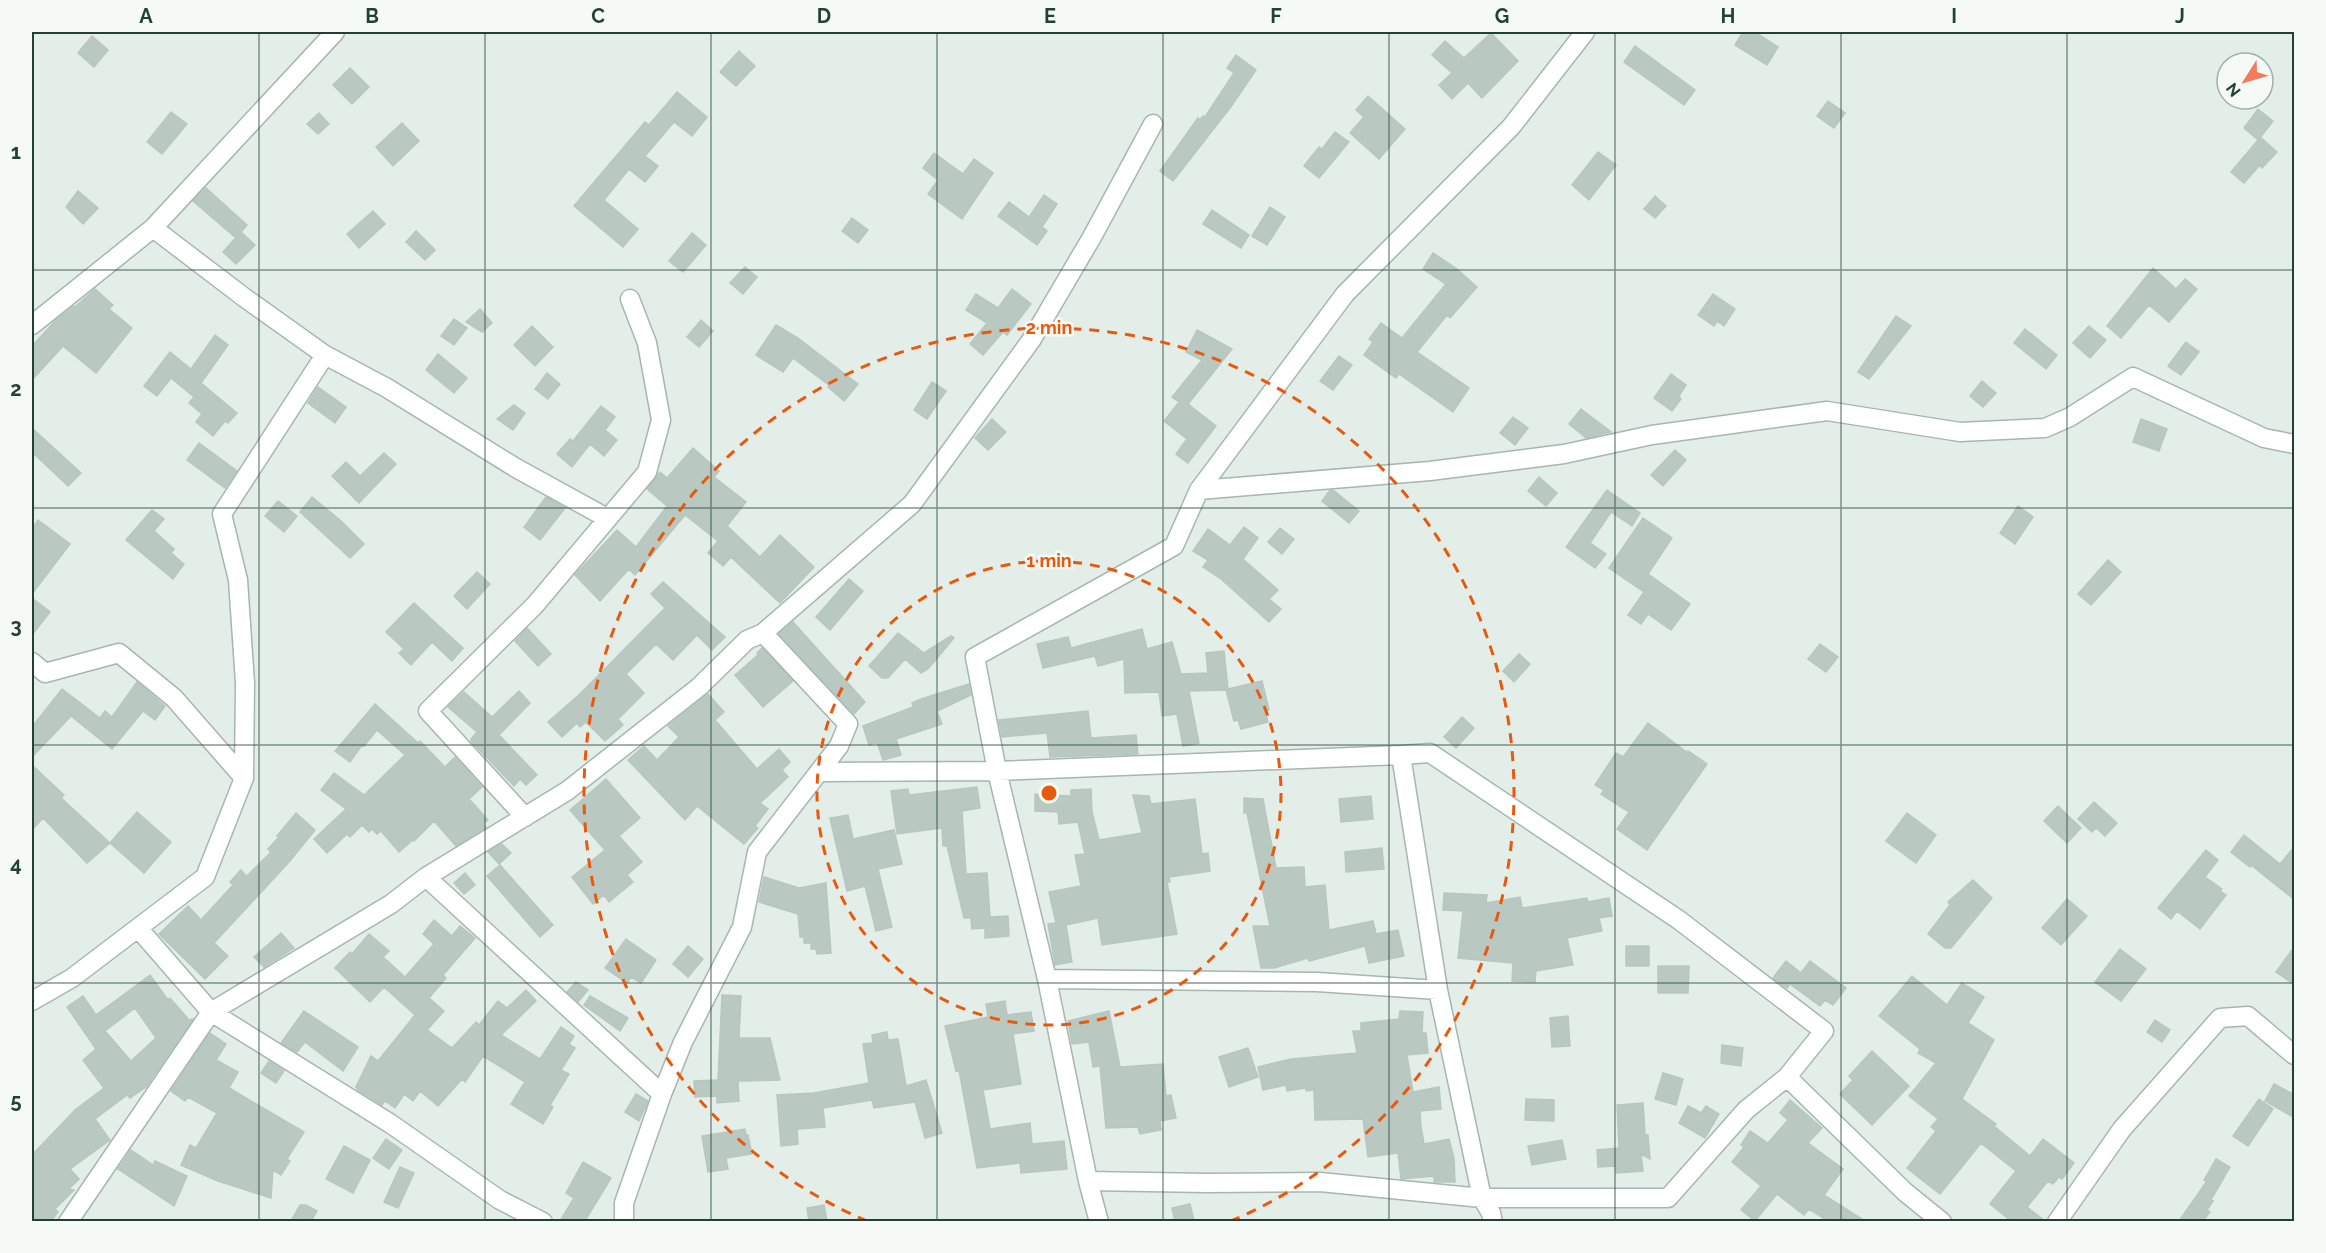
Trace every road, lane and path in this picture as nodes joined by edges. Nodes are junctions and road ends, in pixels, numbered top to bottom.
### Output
1 (335, 32) edge
2 (1585, 32) edge
3 (1153, 124) dead end
4 (153, 228) junction
5 (630, 299) dead end
6 (32, 325) edge
7 (325, 355) junction
8 (2295, 444) edge
9 (1199, 490) junction
10 (607, 518) junction
11 (763, 633) junction
12 (32, 662) edge
13 (1401, 755) junction
14 (820, 771) junction
15 (997, 771) junction
16 (243, 778) junction
17 (525, 817) junction
18 (426, 877) junction
19 (138, 928) junction
20 (1047, 979) junction
21 (1438, 990) junction
22 (32, 1001) edge
23 (211, 1012) junction
24 (2295, 1055) edge
25 (1786, 1077) junction
26 (662, 1094) junction
27 (1088, 1181) junction
28 (1482, 1198) junction
29 (68, 1221) edge
30 (543, 1221) edge
31 (624, 1221) edge
32 (1099, 1221) edge
33 (1493, 1221) edge
34 (1942, 1221) edge
35 (2057, 1221) edge

1 - 4 street
2 - 9 street
3 - 11 street
4 - 6 street
4 - 7 street
5 - 10 street
7 - 10 street
7 - 16 street
8 - 9 street
9 - 15 street
10 - 17 street
11 - 14 street
11 - 17 street
12 - 16 street
13 - 15 street
13 - 21 street
13 - 25 street
14 - 15 street
14 - 26 street
15 - 20 street
16 - 19 street
17 - 18 street
18 - 23 street
18 - 26 street
19 - 22 street
19 - 23 street
20 - 21 street
20 - 27 street
21 - 28 street
23 - 29 street
23 - 30 street
24 - 35 street
25 - 28 street
25 - 34 street
26 - 31 street
27 - 28 street
27 - 32 street
28 - 33 street

